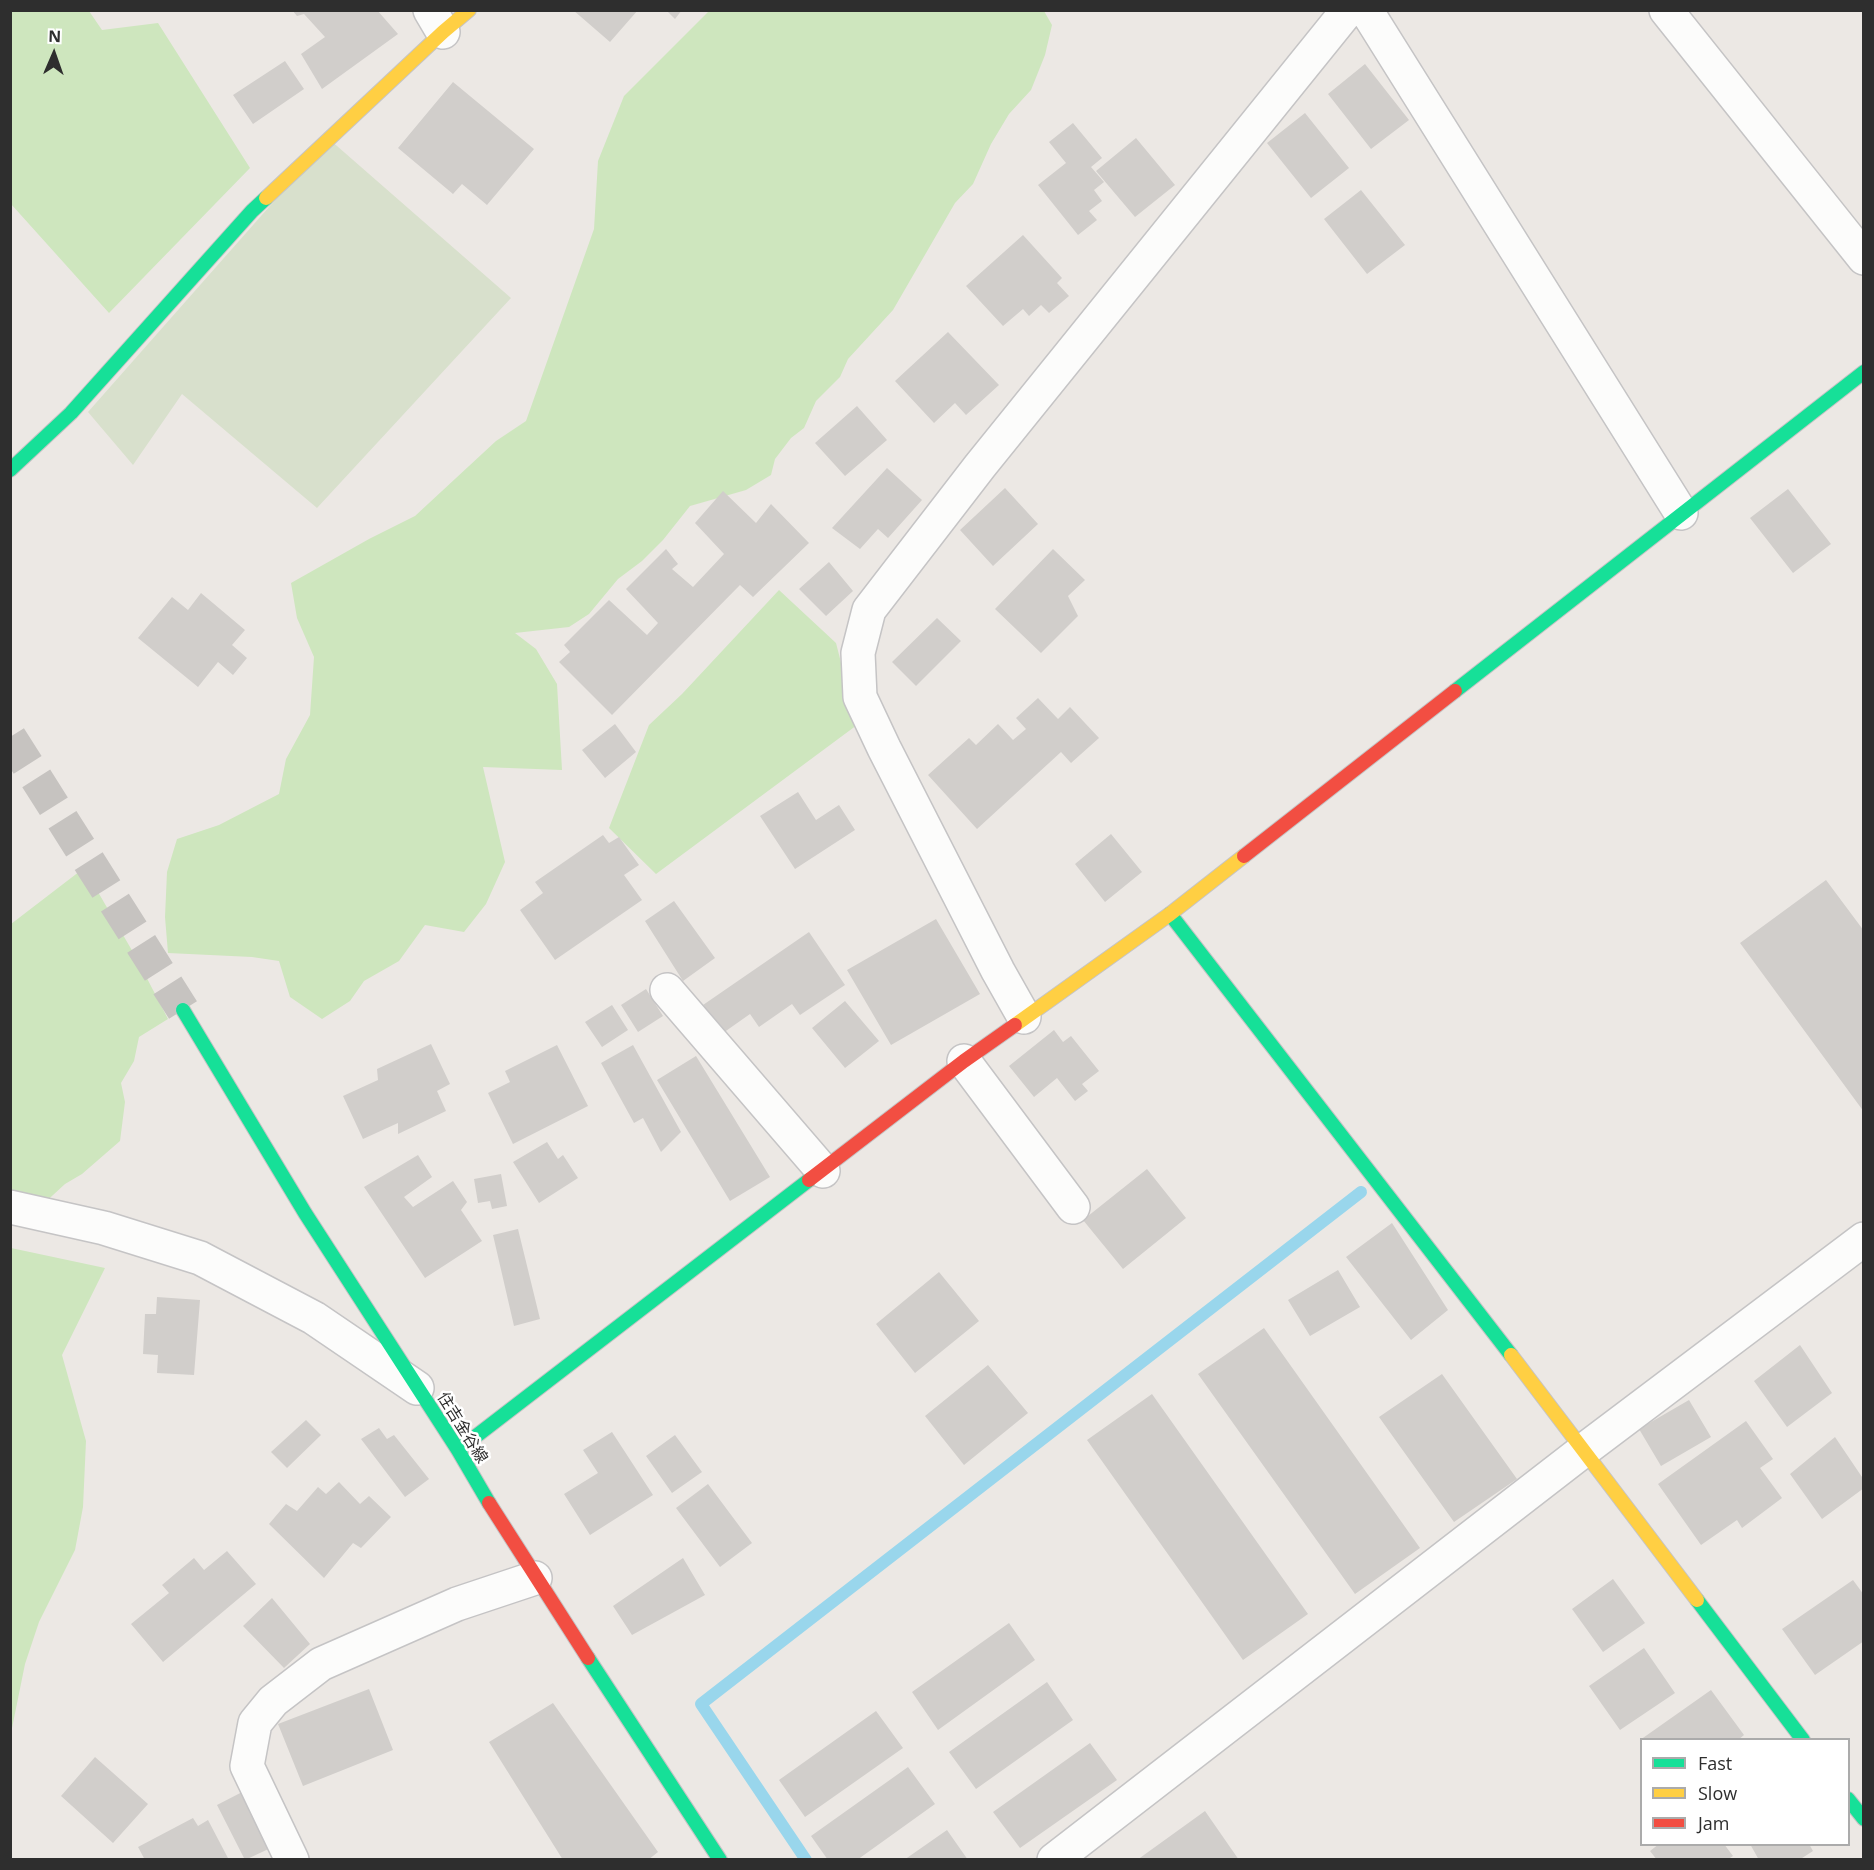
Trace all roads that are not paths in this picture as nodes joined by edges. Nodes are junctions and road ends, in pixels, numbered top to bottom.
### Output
1 (469, 10) edge
2 (1348, 10) edge
3 (1366, 10) edge
4 (1666, 10) edge
5 (437, 21) edge
6 (1863, 258) edge
7 (1863, 372) edge
8 (10, 470) edge
9 (1681, 513) junction
10 (1170, 914) junction
11 (667, 990) dead end
12 (183, 1010) tunnel mouth
13 (1024, 1017) junction
14 (964, 1061) junction
15 (824, 1171) junction
16 (10, 1207) edge
17 (1073, 1207) dead end
18 (1863, 1239) edge
19 (417, 1388) junction
20 (458, 1450) junction
21 (1584, 1450) junction
22 (535, 1578) junction
23 (1801, 1738) edge
24 (1850, 1802) edge
25 (1863, 1819) edge
26 (711, 1856) edge
27 (292, 1860) edge
28 (1054, 1860) edge

1 - 5 street
2 - 13 street
3 - 9 street
4 - 6 street
5 - 8 street
7 - 9 street
9 - 10 street
10 - 13 street
10 - 21 street
11 - 15 street
12 - 19 street, 住吉金谷線
13 - 14 street
14 - 15 street
14 - 17 street
15 - 20 street
16 - 19 street
18 - 21 street
19 - 20 street, 住吉金谷線
20 - 22 street, 住吉金谷線
21 - 23 street
21 - 28 street
22 - 26 street, 住吉金谷線
22 - 27 street
24 - 25 street

